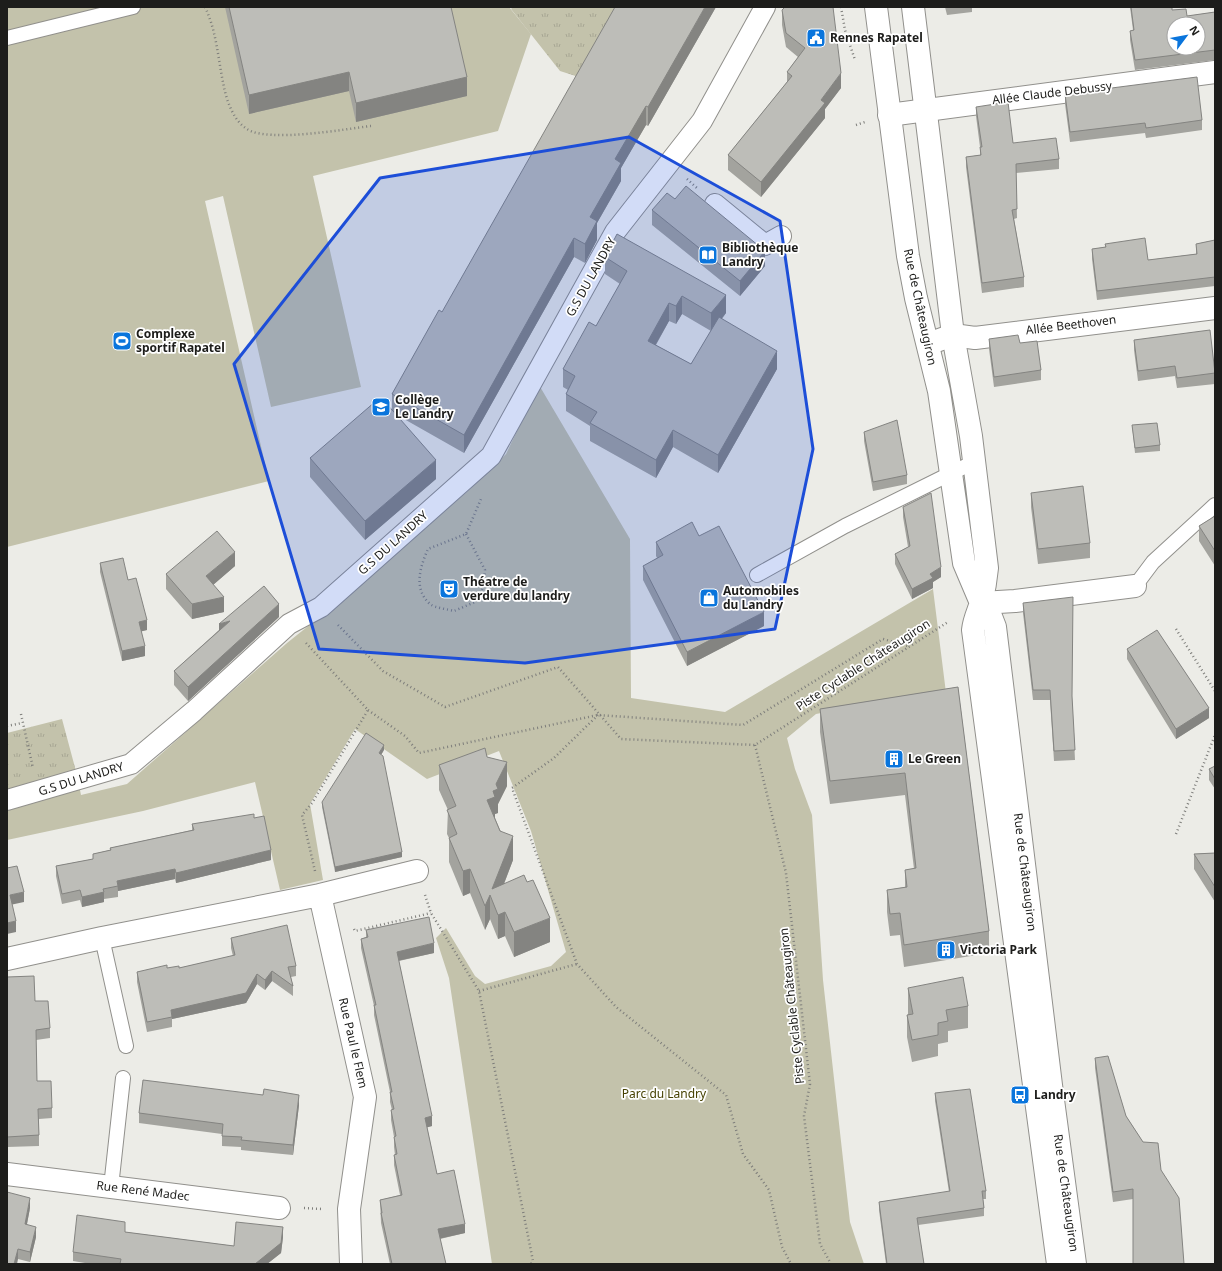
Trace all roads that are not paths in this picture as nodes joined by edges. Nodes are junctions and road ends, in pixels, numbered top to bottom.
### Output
1 (133, 7) edge
2 (765, 7) edge
3 (876, 7) edge
4 (913, 7) edge
5 (7, 38) edge
6 (1215, 72) edge
7 (926, 109) junction
8 (889, 115) junction
9 (715, 204) road end
10 (781, 236) dead end
11 (1215, 308) edge
12 (953, 335) junction
13 (928, 344) junction
14 (974, 462) junction
15 (952, 474) junction
16 (1215, 505) edge
17 (757, 575) dead end
18 (1135, 586) joint
19 (981, 603) junction
20 (7, 800) edge
21 (417, 871) dead end
22 (320, 895) junction
23 (102, 938) junction
24 (7, 959) edge
25 (126, 1046) dead end
26 (123, 1078) dead end
27 (7, 1174) edge
28 (111, 1188) junction
29 (279, 1208) road end
30 (351, 1264) edge
31 (1058, 1264) edge
32 (1076, 1264) edge

1 - 5 lane
2 - 20 street, G.S DU LANDRY
3 - 8 main road, Rue de Châteaugiron
4 - 7 main road, Rue de Châteaugiron
6 - 7 main road, Allée Claude Debussy
7 - 8 main road, Allée Claude Debussy
7 - 12 main road, Rue de Châteaugiron
8 - 13 main road, Rue de Châteaugiron
9 - 10 street
11 - 12 main road, Allée Beethoven
12 - 13 main road, Allée Beethoven
12 - 14 main road, Rue de Châteaugiron
13 - 15 main road, Rue de Châteaugiron
14 - 15 lane
14 - 19 main road, Rue de Châteaugiron
15 - 17 lane
15 - 19 main road, Rue de Châteaugiron
16 - 18 lane
18 - 19 main road
19 - 31 main road, Rue de Châteaugiron
19 - 32 main road, Rue de Châteaugiron
21 - 22 main road
22 - 23 main road
22 - 30 main road, Rue Paul le Flem
23 - 24 main road
23 - 25 lane
26 - 28 lane
27 - 28 main road, Rue René Madec
28 - 29 main road, Rue René Madec

